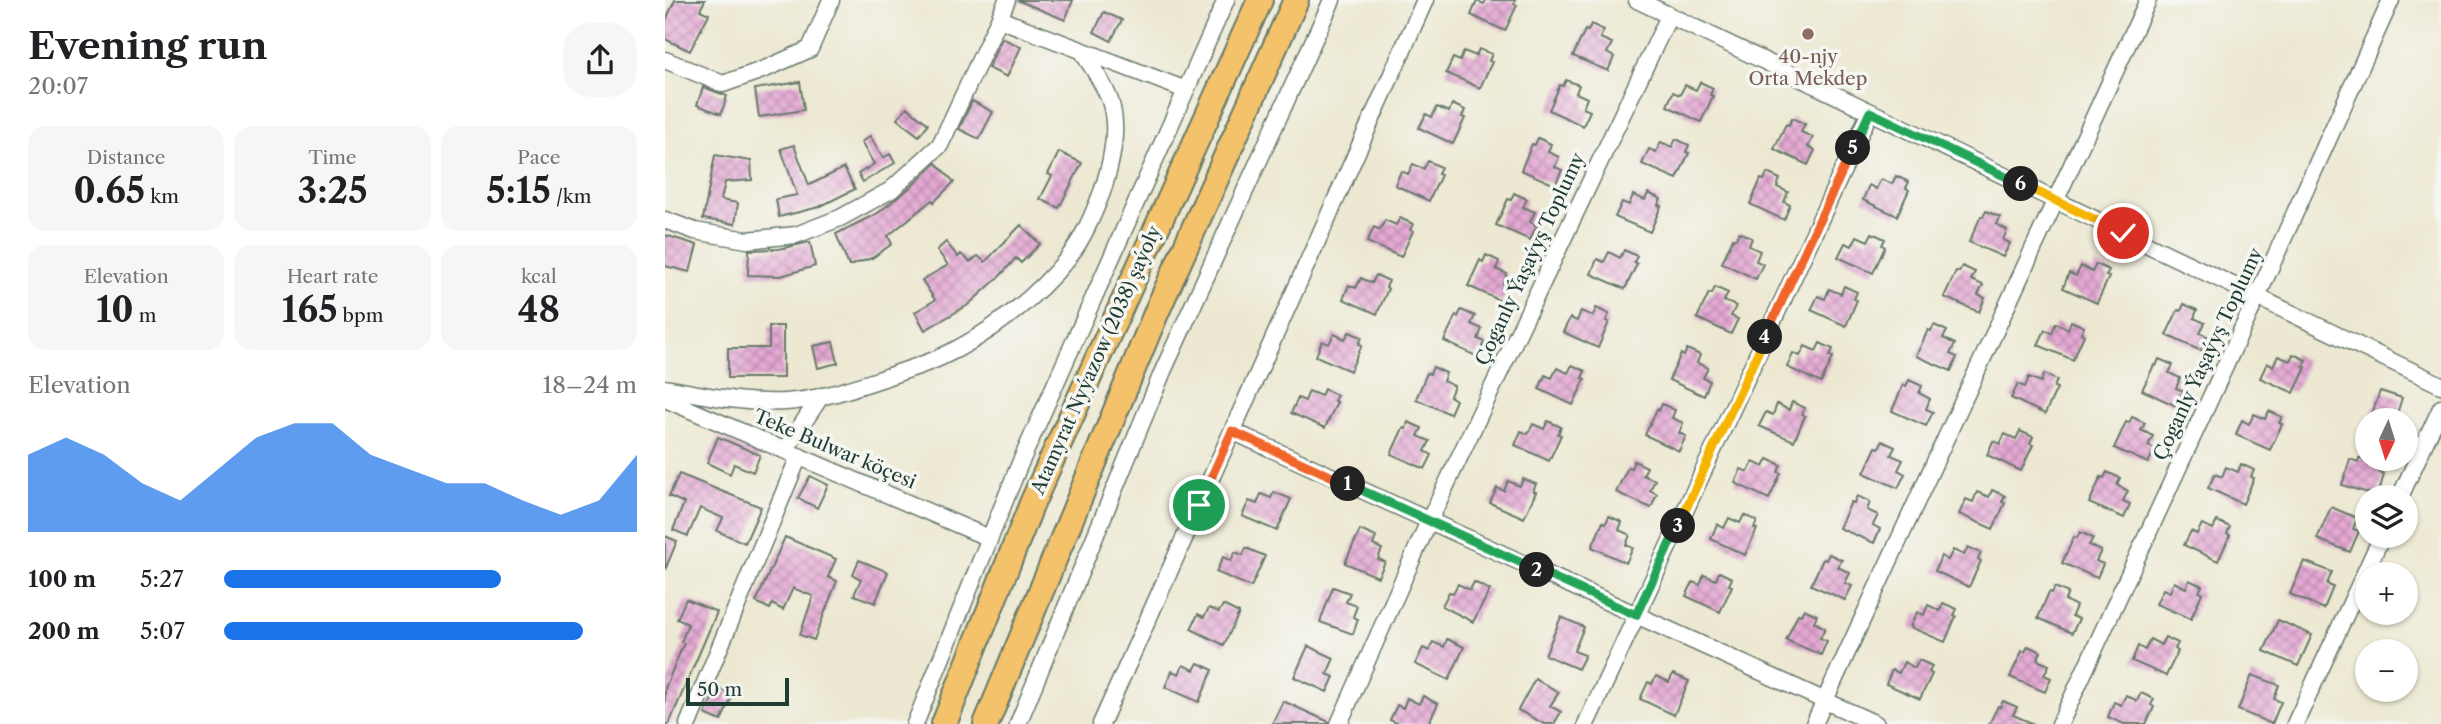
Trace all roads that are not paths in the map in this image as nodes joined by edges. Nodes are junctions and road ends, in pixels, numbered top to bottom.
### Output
1 (831, 0) edge
2 (1007, 0) edge
3 (1226, 0) edge
4 (1260, 0) edge
5 (1296, 0) edge
6 (1332, 0) edge
7 (1425, 0) edge
8 (1637, 0) edge
9 (2148, 0) edge
10 (2391, 0) edge
11 (1669, 16) junction
12 (999, 19) junction
13 (1083, 52) junction
14 (665, 60) edge
15 (1186, 90) junction
16 (1870, 112) junction
17 (2056, 201) junction
18 (665, 220) edge
19 (2257, 297) junction
20 (2441, 385) edge
21 (665, 388) edge
22 (821, 396) junction
23 (665, 399) edge
24 (2441, 408) edge
25 (1232, 431) junction
26 (792, 453) junction
27 (2406, 485) edge
28 (1429, 521) junction
29 (989, 538) junction
30 (2376, 548) edge
31 (1636, 615) junction
32 (1825, 701) junction
33 (688, 724) edge
34 (915, 724) edge
35 (944, 724) edge
36 (986, 724) edge
37 (1018, 724) edge
38 (1101, 724) edge
39 (1339, 724) edge
40 (1586, 724) edge
41 (1814, 724) edge
42 (1876, 724) edge
43 (2060, 724) edge
44 (2295, 724) edge

1 - 14 street
2 - 12 street
3 - 15 street
4 - 35 main road, Atamyrat Nyýazow (2038) şaýoly
5 - 36 main road, Atamyrat Nyýazow (2038) şaýoly
6 - 37 street
7 - 25 street
8 - 11 street
9 - 17 street
10 - 19 street, Çoganly Ýaşaýyş Toplumy
11 - 16 street
11 - 28 street, Çoganly Ýaşaýyş Toplumy
12 - 13 street
12 - 18 street
13 - 15 street
13 - 22 street
15 - 29 street
16 - 17 street
16 - 31 street
17 - 19 street
17 - 32 street
19 - 20 street
19 - 43 street, Çoganly Ýaşaýyş Toplumy
21 - 22 street
22 - 26 street
23 - 26 street, Teke Bulwar köçesi
24 - 27 street
25 - 28 street
25 - 38 street
26 - 29 street, Teke Bulwar köçesi
26 - 33 street
28 - 31 street
28 - 39 street, Çoganly Ýaşaýyş Toplumy
29 - 34 street
30 - 44 street
31 - 32 street
31 - 40 street
32 - 41 street
32 - 42 street

